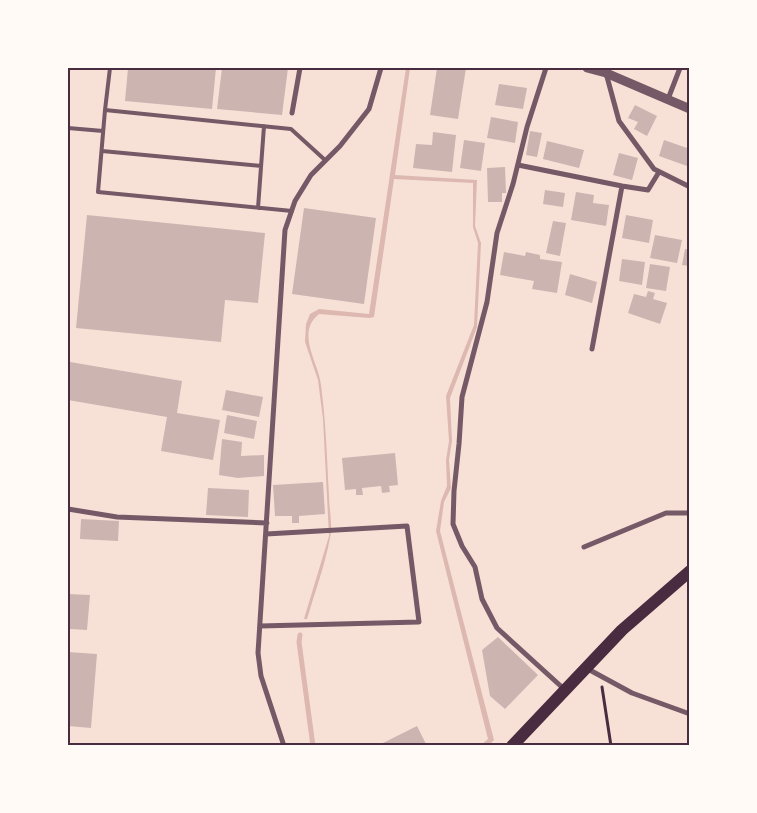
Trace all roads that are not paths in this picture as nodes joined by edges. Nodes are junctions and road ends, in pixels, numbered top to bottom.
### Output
1 (110, 68) edge
2 (300, 68) edge
3 (381, 68) edge
4 (546, 68) edge
5 (587, 68) edge
6 (680, 68) edge
7 (606, 74) junction
8 (668, 99) junction
9 (690, 109) edge
10 (105, 110) junction
11 (292, 113) dead end
12 (264, 126) junction
13 (68, 128) edge
14 (103, 131) junction
15 (102, 151) junction
16 (325, 160) junction
17 (518, 165) junction
18 (261, 166) junction
19 (659, 172) junction
20 (622, 186) junction
21 (690, 188) edge
22 (258, 208) junction
23 (292, 211) junction
24 (592, 349) dead end
25 (68, 509) edge
26 (690, 513) edge
27 (267, 523) junction
28 (266, 534) junction
29 (584, 547) dead end
30 (690, 570) edge
31 (260, 626) junction
32 (585, 668) junction
33 (565, 690) junction
34 (690, 714) edge
35 (284, 746) edge
36 (512, 746) edge

1 - 10 lane
2 - 11 street
3 - 16 street
4 - 17 street
5 - 7 street
6 - 8 street
7 - 8 street
7 - 19 street
8 - 9 street
10 - 12 lane
10 - 14 lane
12 - 16 lane
12 - 18 lane
13 - 14 lane
14 - 15 lane
15 - 18 lane
15 - 22 lane
16 - 23 street
17 - 20 street
17 - 33 street
18 - 22 lane
19 - 20 street
19 - 21 street
20 - 24 street
22 - 23 lane
23 - 27 street
25 - 27 street
26 - 29 street
27 - 28 street
28 - 31 street
28 - 31 street
30 - 32 main road
31 - 35 street
32 - 33 main road
32 - 34 street
33 - 36 main road

